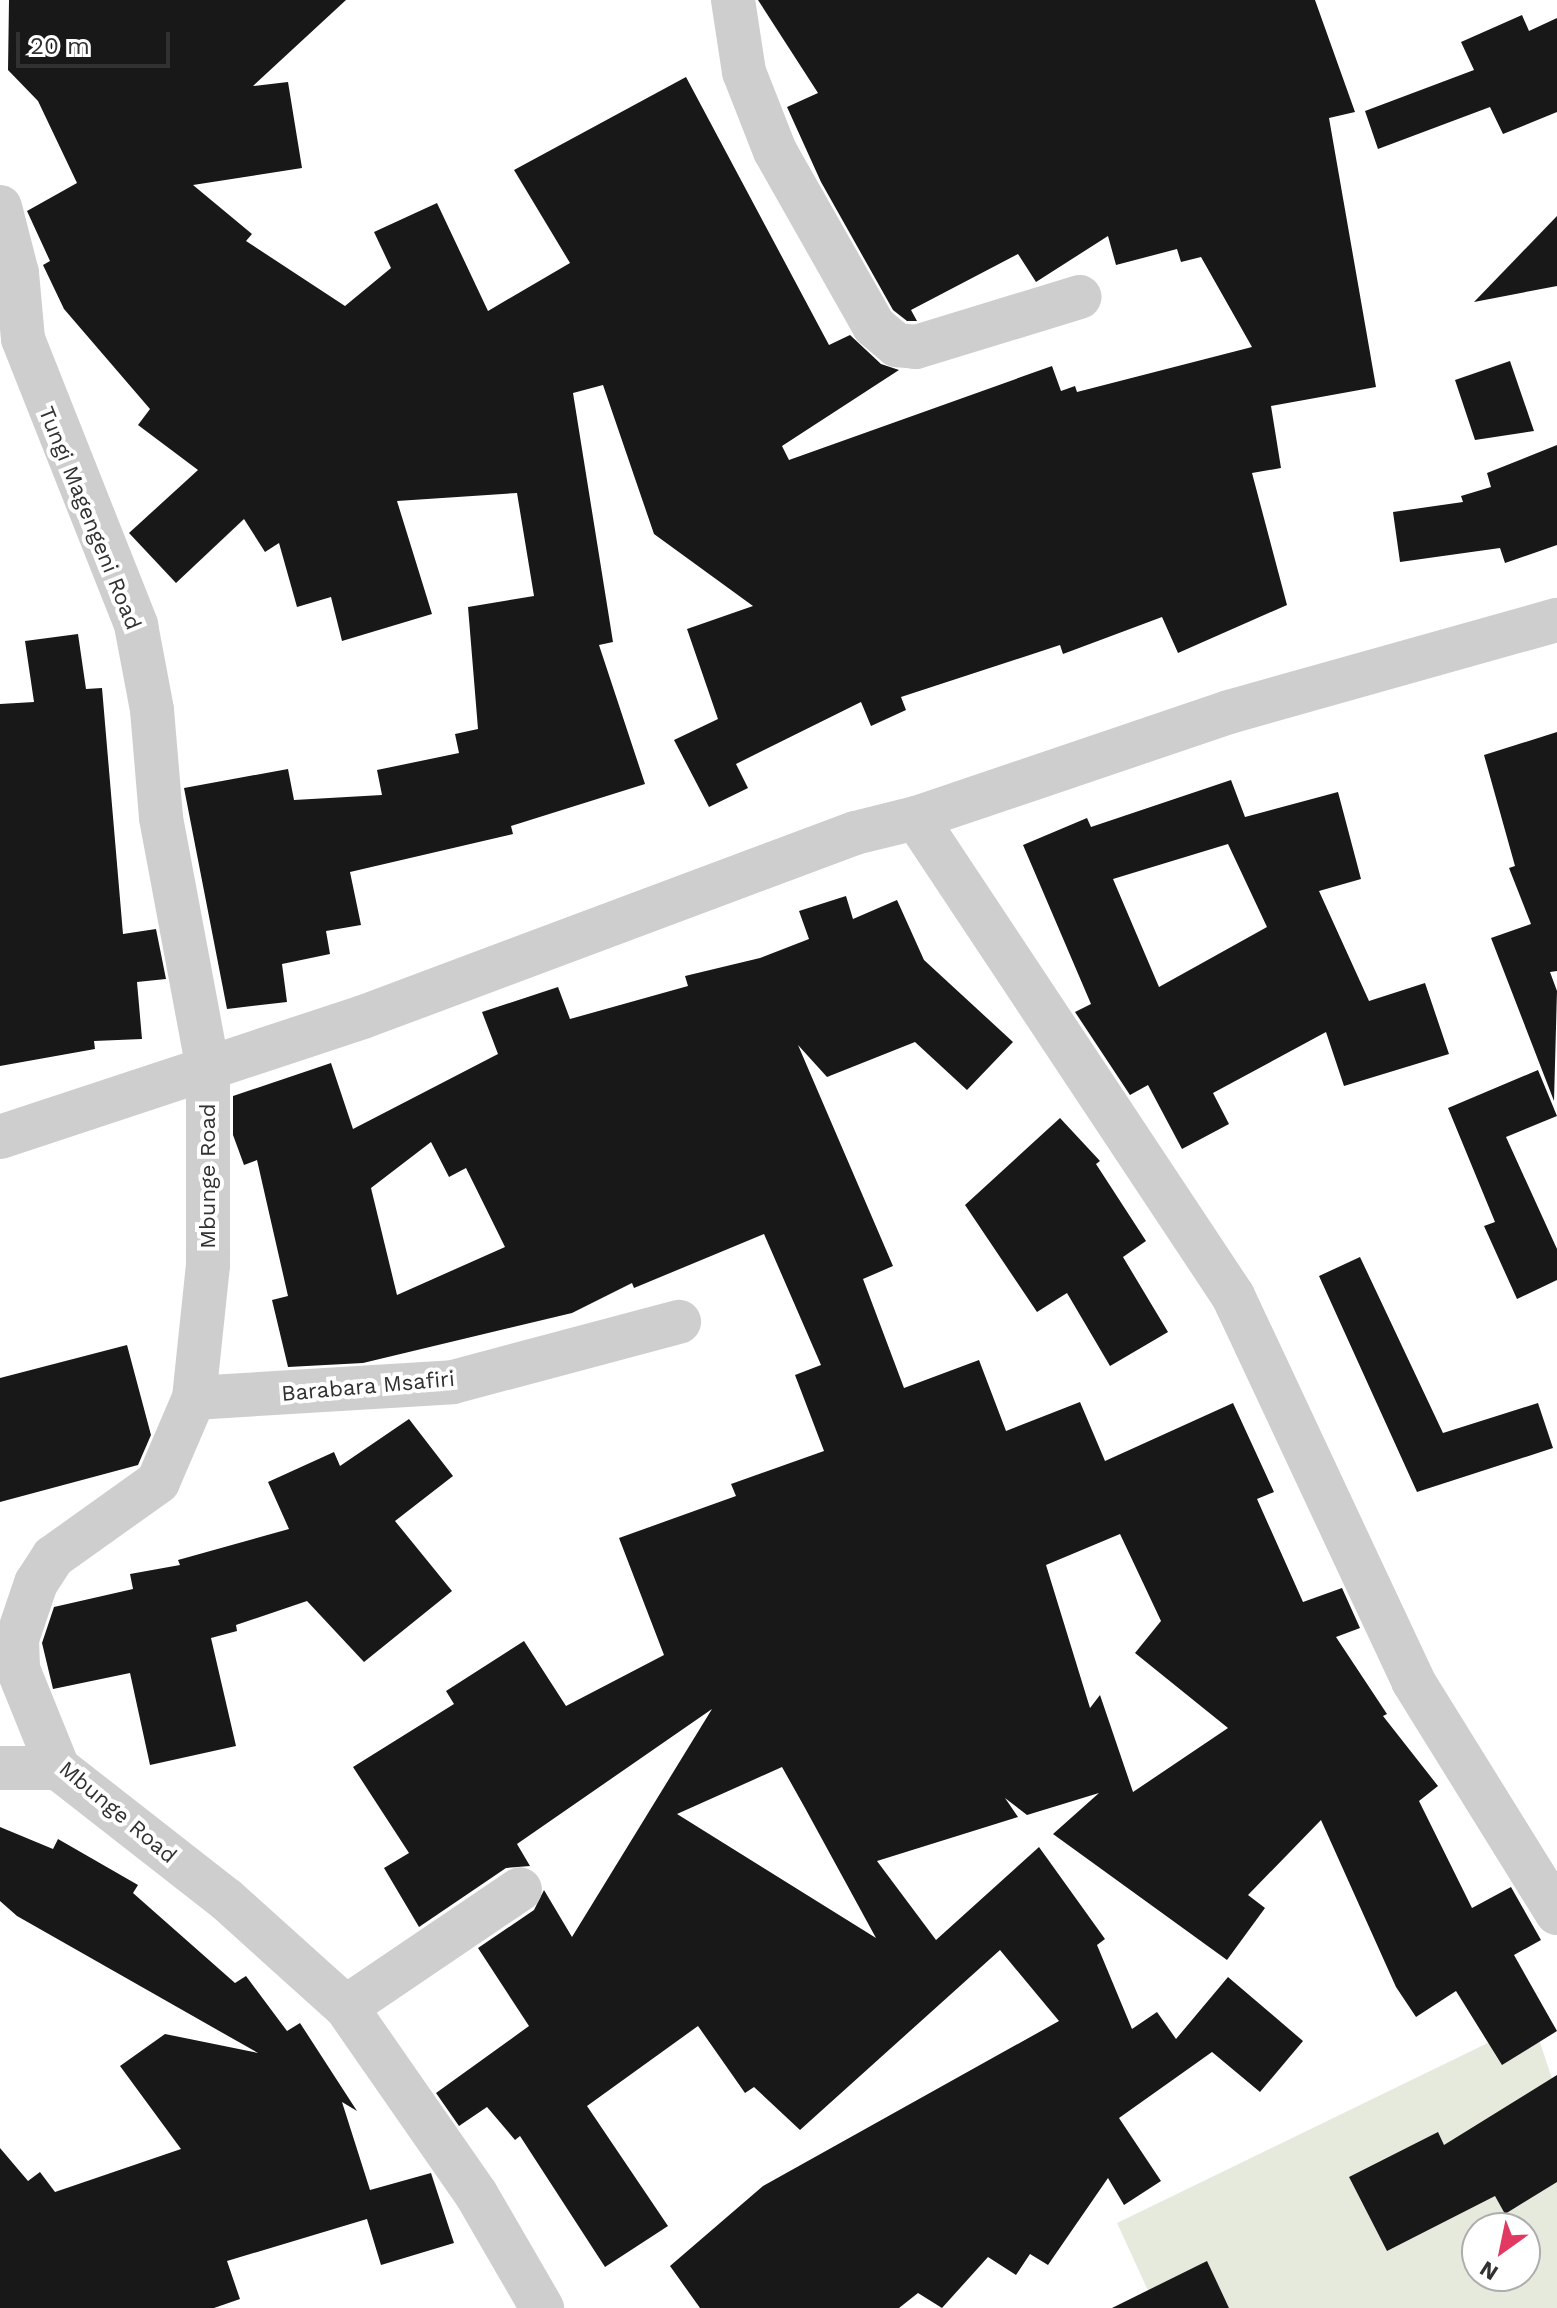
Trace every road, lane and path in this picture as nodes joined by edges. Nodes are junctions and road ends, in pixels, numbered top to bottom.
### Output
1 (733, 0) edge
2 (0, 207) edge
3 (1080, 297) dead end
4 (1557, 620) edge
5 (916, 818) junction
6 (208, 1069) junction
7 (0, 1137) edge
8 (679, 1322) dead end
9 (194, 1398) junction
10 (0, 1768) edge
11 (58, 1768) junction
12 (520, 1889) dead end
13 (1557, 1913) edge
14 (346, 2007) junction
15 (542, 2308) edge

1 - 3 street
2 - 6 street, Tungi Magengeni Road
4 - 5 street
5 - 6 street
5 - 13 street
6 - 7 street
6 - 9 street, Mbunge Road
8 - 9 street, Barabara Msafiri
9 - 11 street, Mbunge Road
10 - 11 street
11 - 14 street, Mbunge Road
12 - 14 street
14 - 15 street, Mbunge Road

